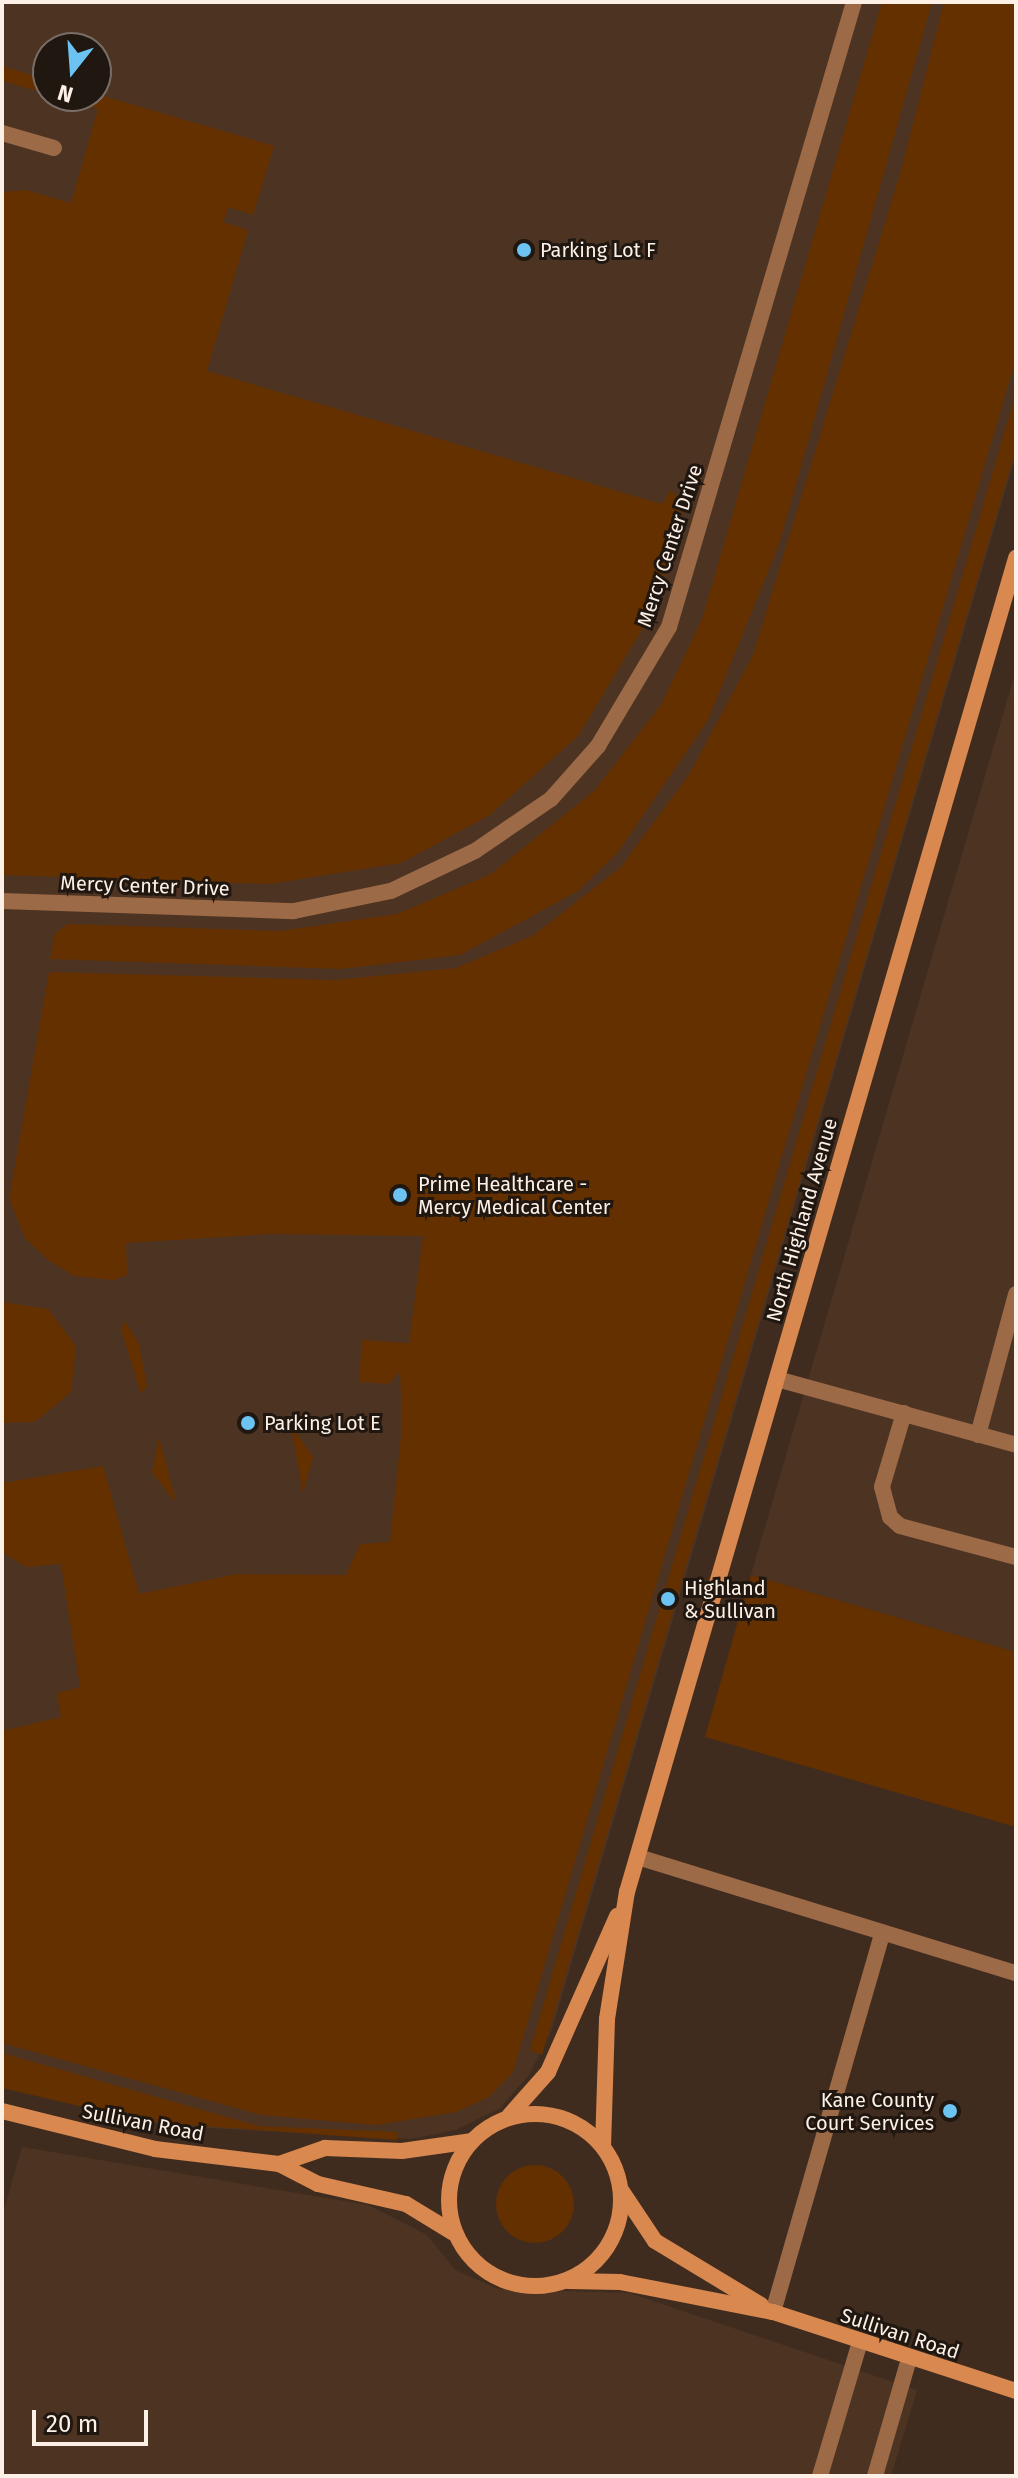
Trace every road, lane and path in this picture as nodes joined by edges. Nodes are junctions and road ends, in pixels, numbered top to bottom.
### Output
1 (854, 2) edge
2 (2, 133) edge
3 (54, 148) dead end
4 (1016, 558) edge
5 (2, 901) edge
6 (1016, 1294) edge
7 (777, 1379) junction
8 (904, 1413) junction
9 (978, 1435) junction
10 (1016, 1445) edge
11 (1016, 1557) edge
12 (638, 1857) junction
13 (627, 1892) junction
14 (882, 1934) junction
15 (1016, 1973) edge
16 (2, 2111) edge
17 (509, 2116) junction
18 (472, 2141) junction
19 (603, 2147) junction
20 (279, 2164) junction
21 (621, 2190) junction
22 (452, 2232) junction
23 (566, 2281) junction
24 (773, 2312) junction
25 (860, 2342) junction
26 (909, 2359) junction
27 (1016, 2391) edge
28 (820, 2476) edge
29 (875, 2476) edge

1 - 5 street, Mercy Center Drive
2 - 3 street
4 - 7 street, North Highland Avenue
6 - 9 street
7 - 8 street
7 - 12 street, North Highland Avenue
8 - 9 street
8 - 11 street
9 - 10 street
12 - 13 street, North Highland Avenue
12 - 14 street
13 - 17 street, North Highland Avenue
13 - 19 street, North Highland Avenue
14 - 15 street
14 - 24 street
16 - 20 street, Sullivan Road
17 - 18 street, Sullivan Road
17 - 19 street
18 - 20 street, Sullivan Road
18 - 22 street, Sullivan Road
19 - 21 street, Sullivan Road
20 - 22 street, Sullivan Road
21 - 23 street
21 - 24 street, Sullivan Road
22 - 23 street, Sullivan Road
23 - 24 street, Sullivan Road
24 - 25 street, Sullivan Road
25 - 26 street, Sullivan Road
25 - 28 street
26 - 27 street, Sullivan Road
26 - 29 street

